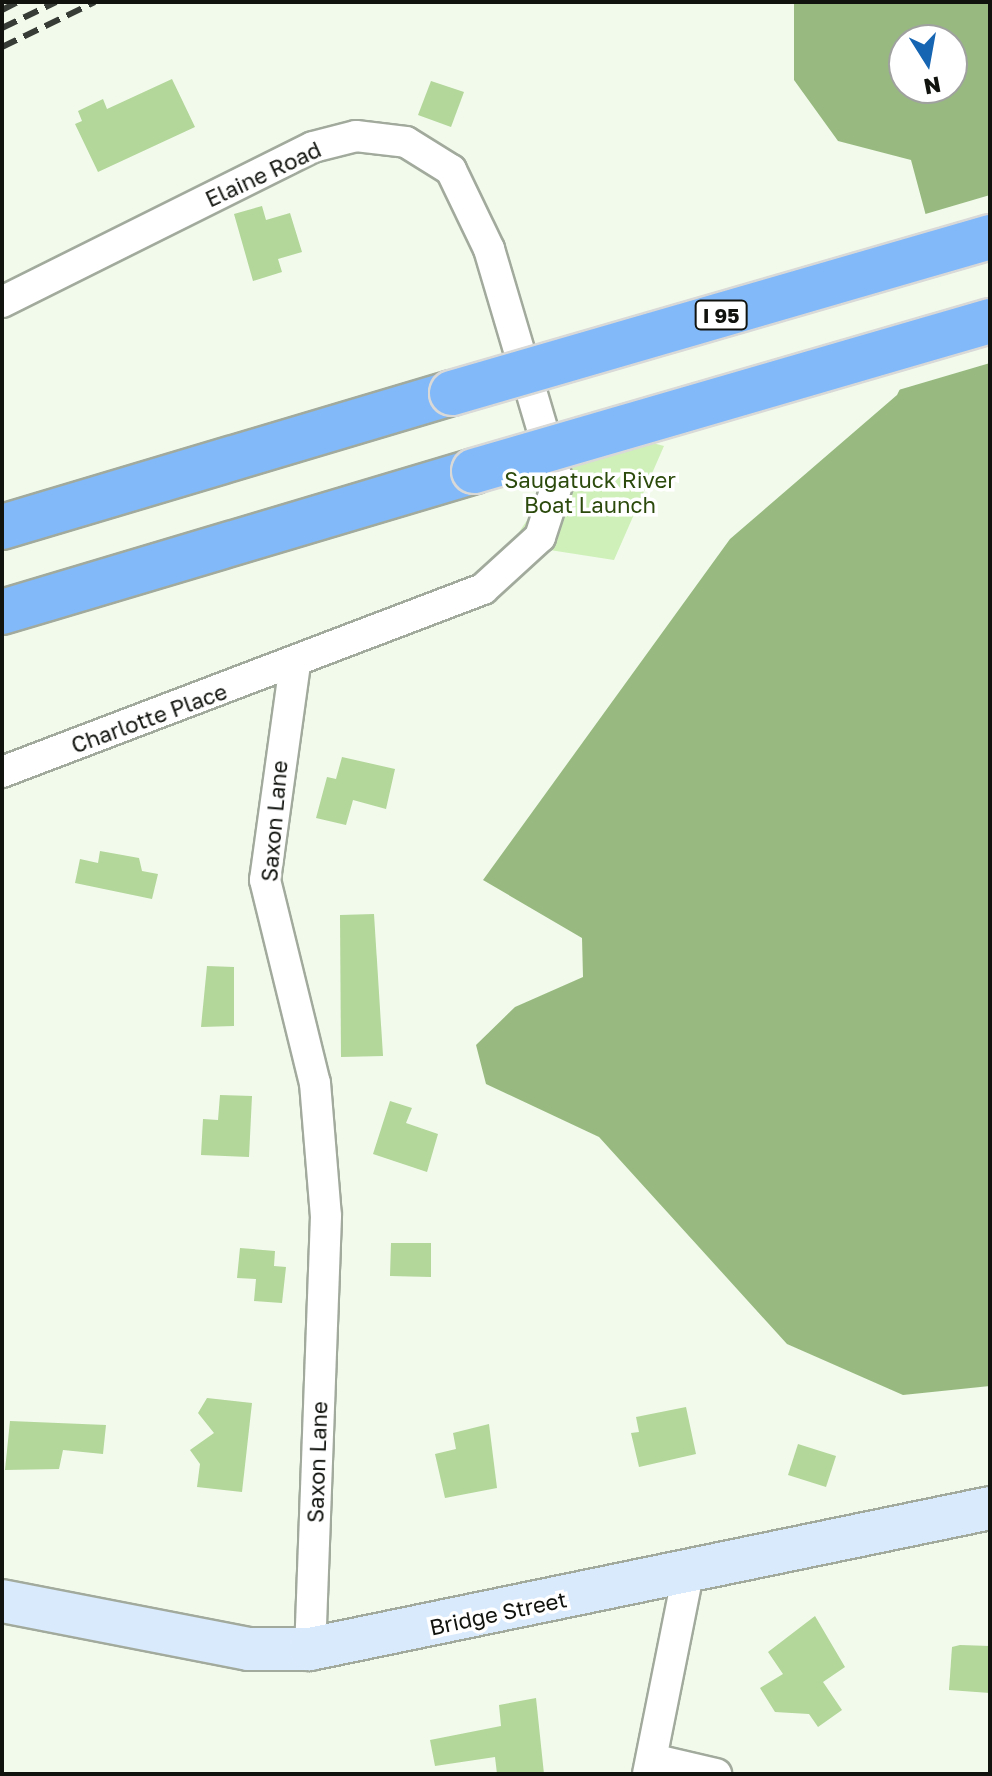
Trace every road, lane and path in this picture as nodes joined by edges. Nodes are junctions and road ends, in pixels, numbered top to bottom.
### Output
1 (990, 237) edge
2 (2, 302) edge
3 (990, 321) edge
4 (2, 527) edge
5 (2, 612) edge
6 (295, 664) junction
7 (2, 772) edge
8 (990, 1508) edge
9 (688, 1573) junction
10 (2, 1601) edge
11 (310, 1649) junction
12 (650, 1766) edge
13 (716, 1774) edge

1 - 4 highway, I 95, bridge
2 - 6 street, Elaine Road
3 - 5 highway, bridge
6 - 7 street, Charlotte Place
6 - 11 street, Saxon Lane
8 - 9 main road, Bridge Street
9 - 11 main road, Bridge Street
9 - 12 street
10 - 11 main road, Bridge Street
12 - 13 street

